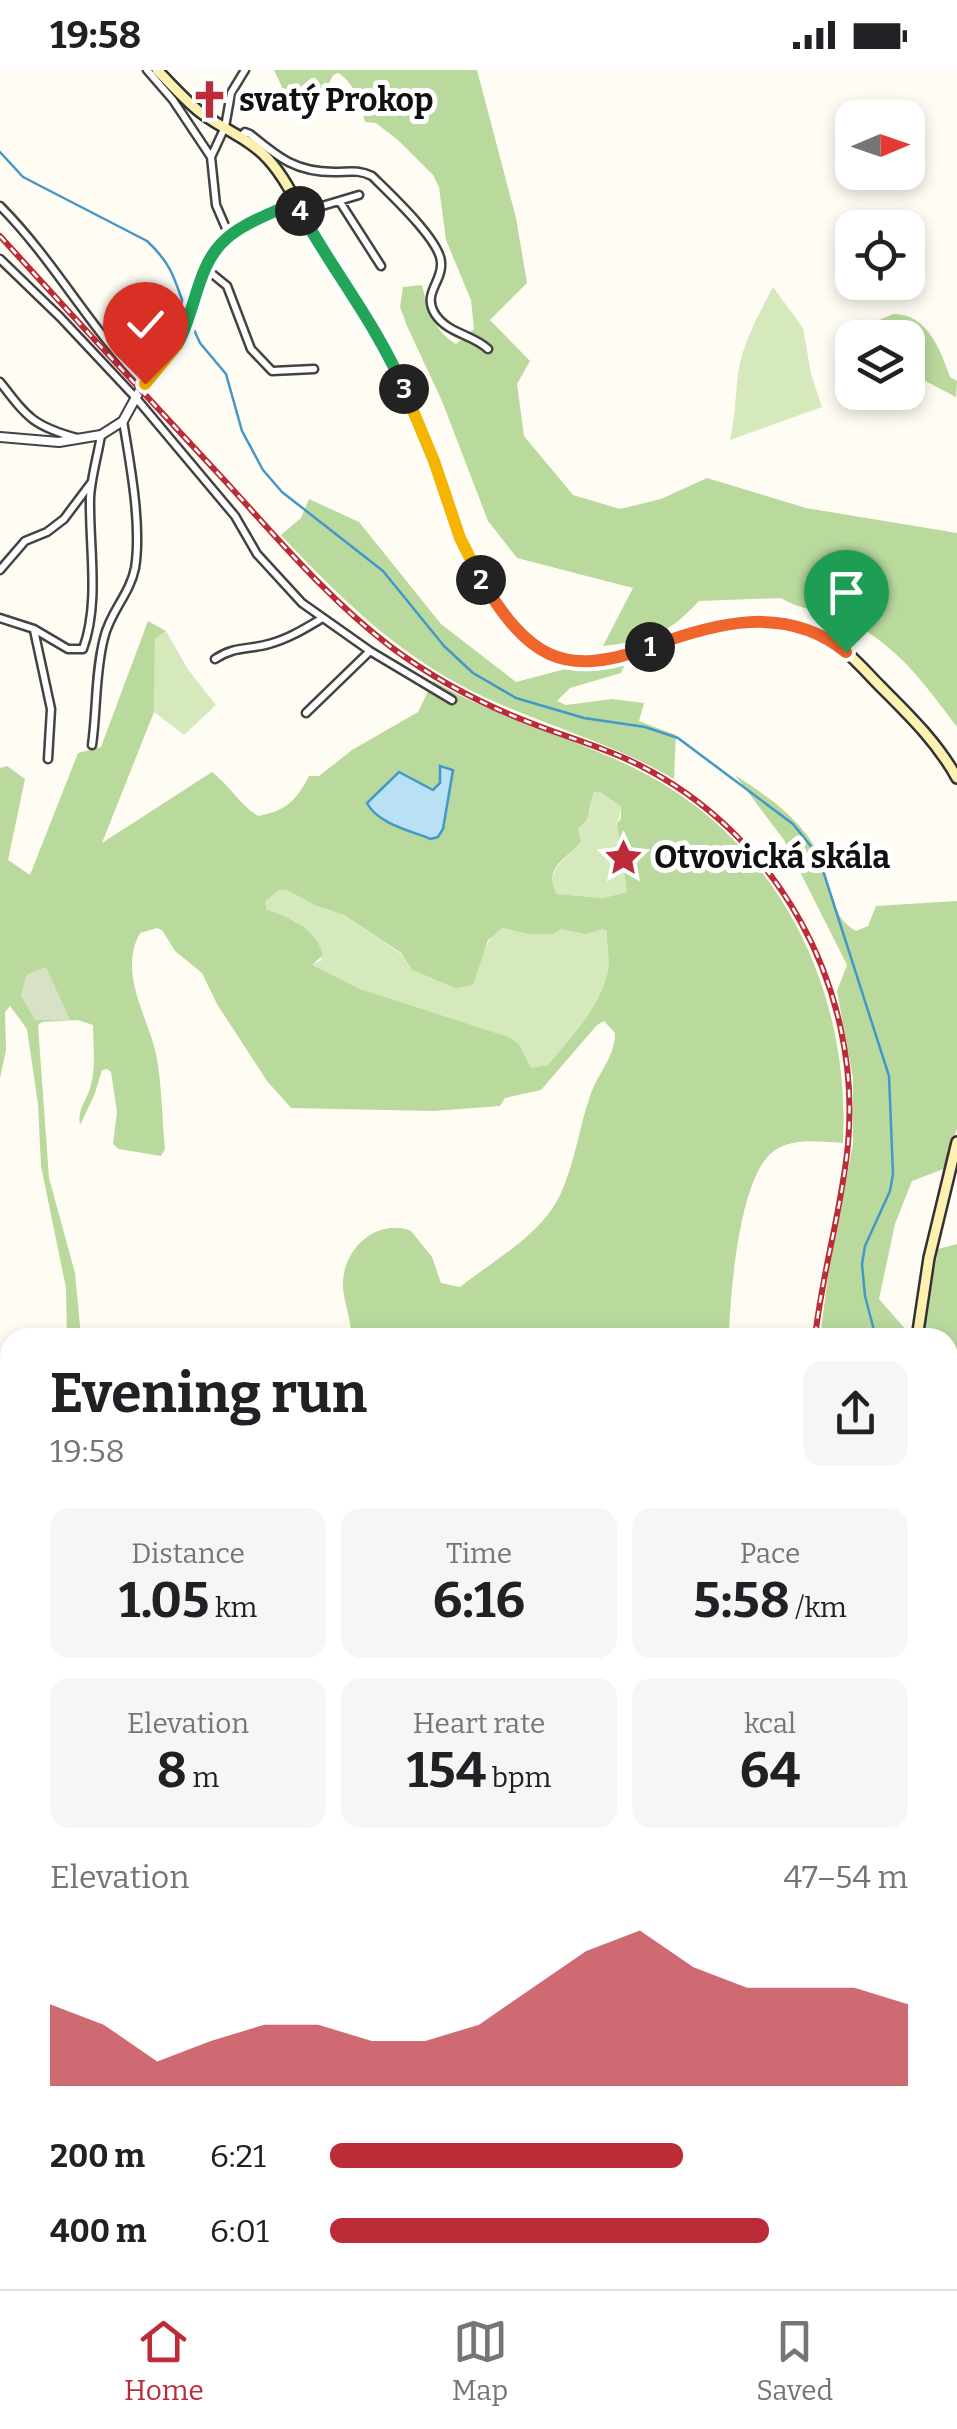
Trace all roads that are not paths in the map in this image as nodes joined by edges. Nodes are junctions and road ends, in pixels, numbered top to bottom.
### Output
1 (146, 70) edge
2 (157, 70) edge
3 (246, 70) edge
4 (225, 127) junction
5 (241, 136) junction
6 (212, 157) junction
7 (359, 195) dead end
8 (340, 202) junction
9 (0, 206) edge
10 (298, 207) junction
11 (229, 235) junction
12 (0, 259) edge
13 (381, 266) dead end
14 (205, 268) junction
15 (488, 348) dead end
16 (314, 369) dead end
17 (0, 382) edge
18 (145, 384) junction
19 (136, 398) junction
20 (124, 421) junction
21 (101, 434) junction
22 (77, 438) junction
23 (1, 439) edge
24 (92, 481) junction
25 (0, 570) edge
26 (0, 618) edge
27 (321, 619) junction
28 (34, 629) junction
29 (370, 651) junction
30 (215, 659) dead end
31 (452, 700) dead end
32 (306, 713) dead end
33 (92, 746) dead end
34 (48, 759) dead end
35 (957, 778) edge
36 (957, 1142) edge
37 (918, 1328) edge

1 - 6 street
2 - 4 main road
3 - 4 street
4 - 5 main road
4 - 6 street
5 - 10 main road
5 - 15 street
6 - 11 street
7 - 8 street
8 - 10 street
8 - 13 street
9 - 18 street
10 - 11 street
10 - 35 main road
11 - 14 street
12 - 19 street
14 - 16 street
14 - 18 street
17 - 22 street
18 - 19 street
19 - 20 street
19 - 27 street
20 - 21 street
20 - 33 street
21 - 22 street
21 - 24 street
22 - 23 street
24 - 25 street
24 - 28 street
26 - 28 street
27 - 29 street
27 - 30 street
28 - 34 street
29 - 31 street
29 - 32 street
36 - 37 main road

